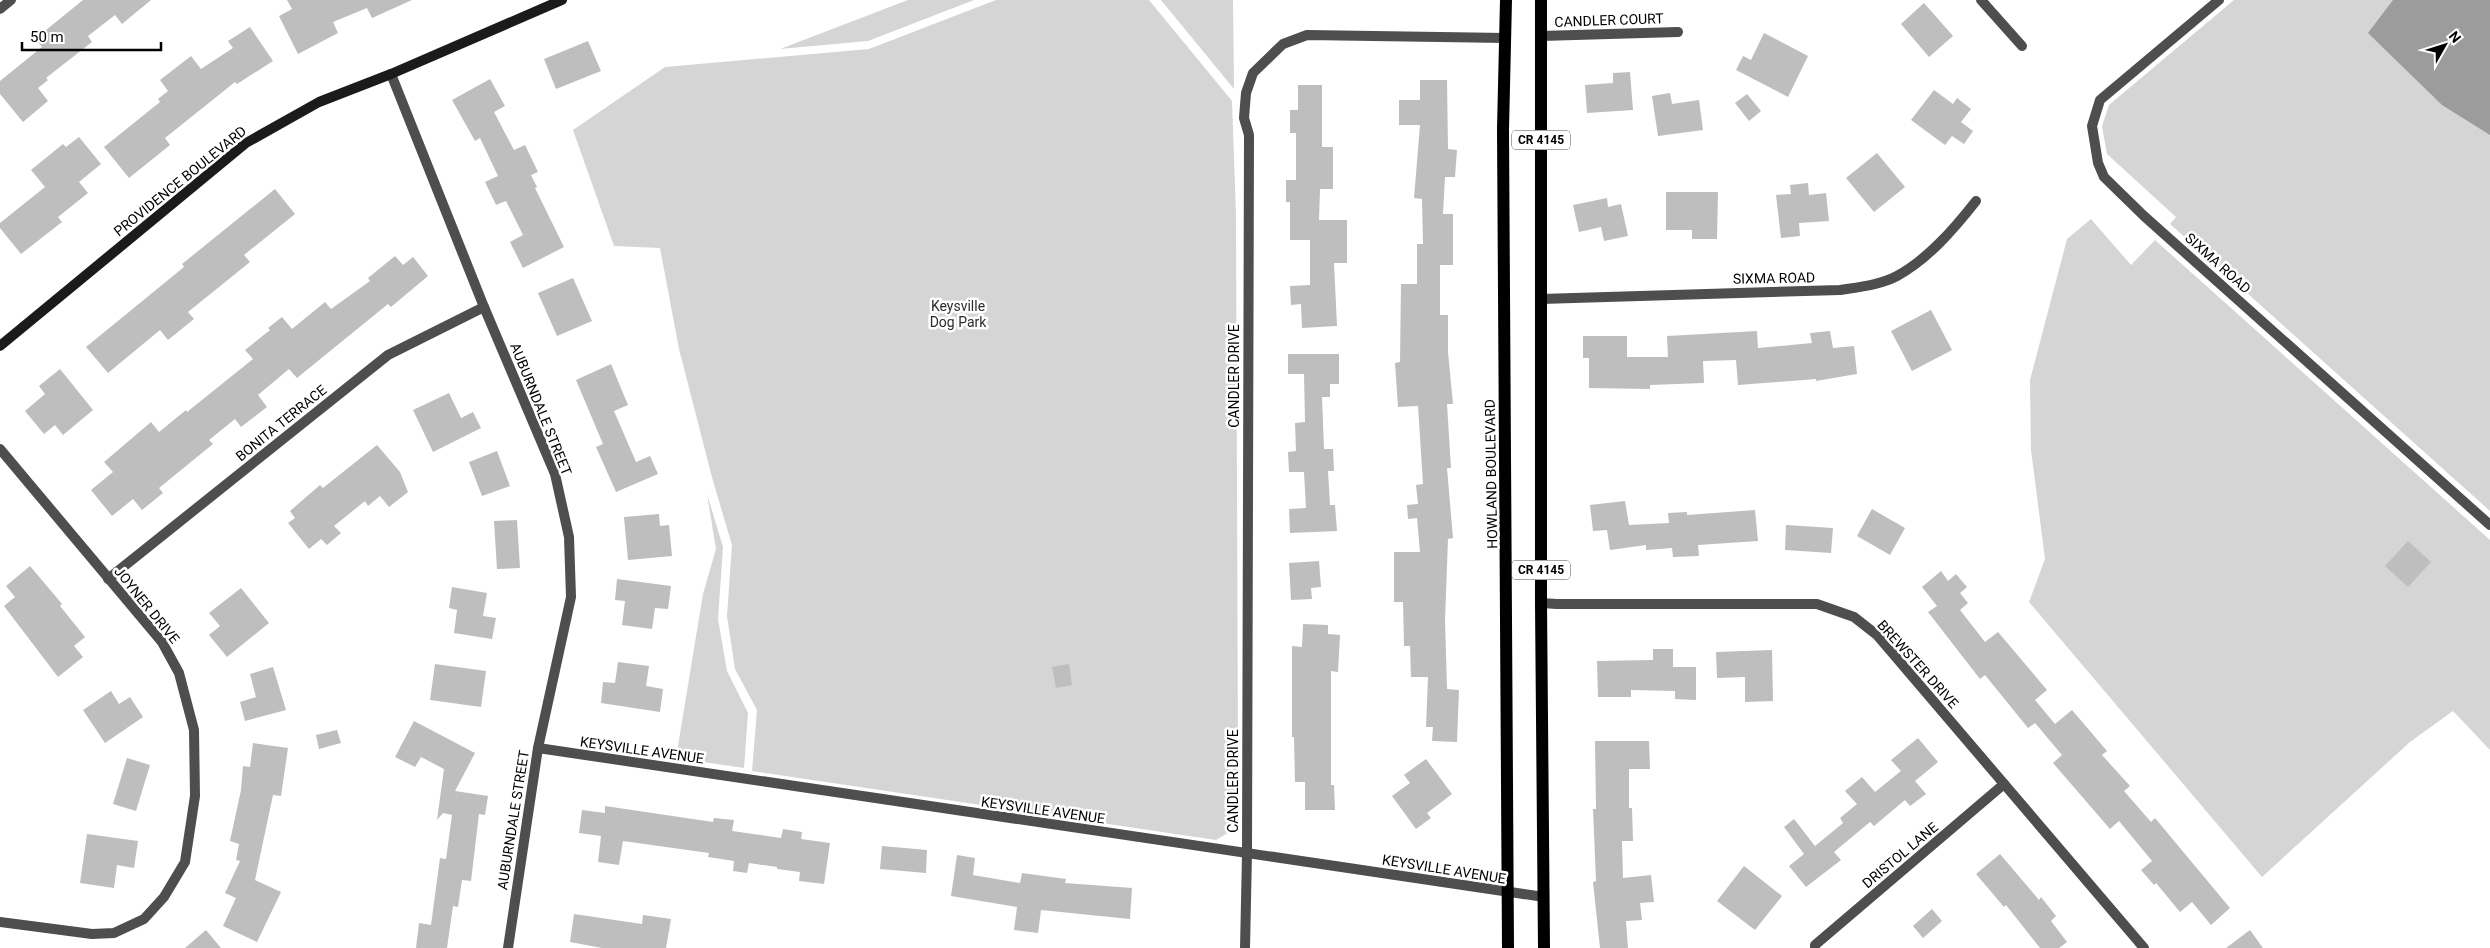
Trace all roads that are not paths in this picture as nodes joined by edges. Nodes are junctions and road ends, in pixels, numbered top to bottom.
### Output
1 (11, 0) edge
2 (562, 0) edge
3 (1506, 0) edge
4 (1541, 0) edge
5 (1981, 0) edge
6 (2219, 0) edge
7 (0, 9) edge
8 (1678, 32) dead end
9 (1541, 36) junction
10 (1506, 38) junction
11 (2022, 46) dead end
12 (391, 74) junction
13 (1976, 201) dead end
14 (1541, 298) junction
15 (484, 307) junction
16 (0, 346) edge
17 (0, 449) edge
18 (2490, 525) edge
19 (108, 579) junction
20 (1541, 602) junction
21 (538, 748) junction
22 (2004, 784) junction
23 (1247, 854) junction
24 (1508, 893) junction
25 (1544, 897) junction
26 (0, 922) edge
27 (508, 948) edge
28 (1245, 948) edge
29 (1508, 948) edge
30 (1544, 948) edge
31 (1815, 948) edge
32 (2144, 948) edge

1 - 7 street
2 - 12 main road, PROVIDENCE BOULEVARD
3 - 10 main road, HOWLAND BOULEVARD / CR 4145
4 - 9 main road, CR 4145
5 - 11 street
6 - 18 street, SIXMA ROAD
8 - 9 street, CANDLER COURT
9 - 14 main road, CR 4145
10 - 23 street, CANDLER DRIVE
10 - 24 main road, HOWLAND BOULEVARD / CR 4145
12 - 15 street, AUBURNDALE STREET
12 - 16 main road, PROVIDENCE BOULEVARD
13 - 14 street, SIXMA ROAD
14 - 20 main road, CR 4145
15 - 19 street, BONITA TERRACE
15 - 21 street, AUBURNDALE STREET
17 - 19 street, JOYNER DRIVE
19 - 26 street, JOYNER DRIVE
20 - 22 street, BREWSTER DRIVE
20 - 25 main road, CR 4145
21 - 23 street, KEYSVILLE AVENUE
21 - 27 street, AUBURNDALE STREET
22 - 31 street, DRISTOL LANE
22 - 32 street, BREWSTER DRIVE
23 - 24 street, KEYSVILLE AVENUE
23 - 28 street, CANDLER DRIVE
24 - 25 street, KEYSVILLE AVENUE
24 - 29 main road, HOWLAND BOULEVARD / CR 4145
25 - 30 main road, CR 4145

